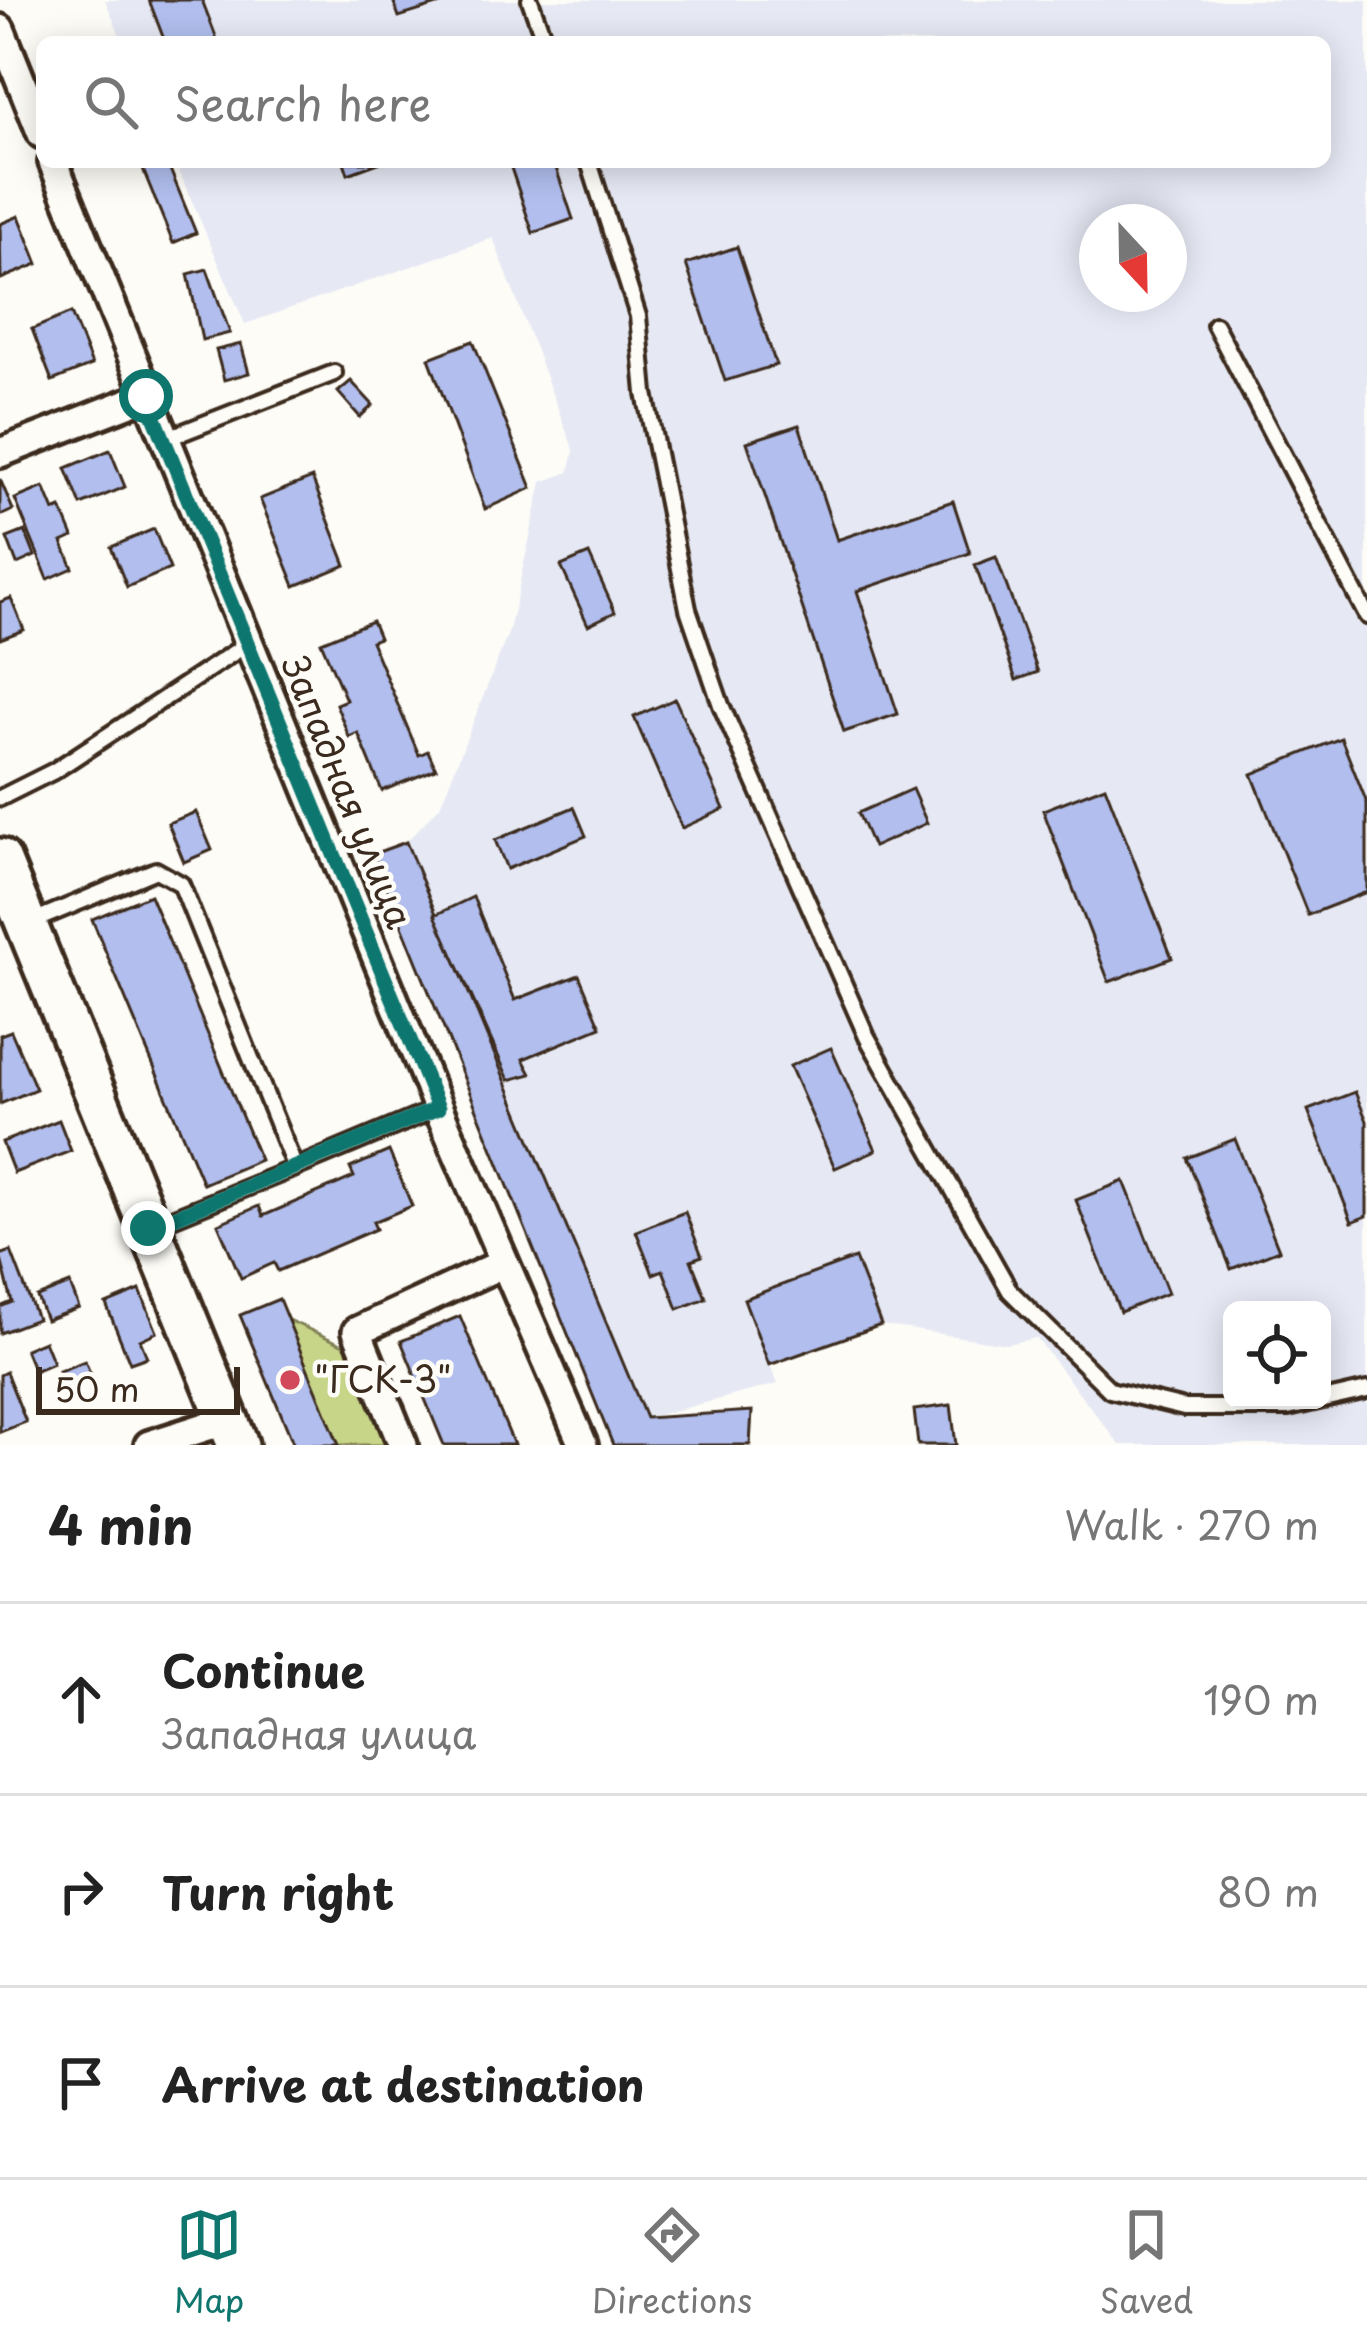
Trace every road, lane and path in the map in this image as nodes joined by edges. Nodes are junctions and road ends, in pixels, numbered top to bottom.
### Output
1 (530, 0) edge
2 (543, 36) edge
3 (2, 41) edge
4 (36, 120) edge
5 (55, 168) edge
6 (591, 168) edge
7 (1215, 325) dead end
8 (334, 373) dead end
9 (146, 396) junction
10 (164, 440) junction
11 (0, 453) edge
12 (1367, 616) edge
13 (247, 644) junction
14 (0, 798) edge
15 (0, 859) edge
16 (26, 924) junction
17 (438, 1108) junction
18 (295, 1168) junction
19 (148, 1228) junction
20 (504, 1263) junction
21 (1367, 1390) edge
22 (232, 1432) edge
23 (148, 1445) edge
24 (403, 1445) edge
25 (583, 1445) edge

1 - 2 lane
3 - 4 street
5 - 9 street, Западная улица
6 - 21 lane
7 - 12 lane
8 - 10 lane
9 - 10 street, Западная улица
9 - 11 street
10 - 13 street, Западная улица
13 - 14 lane
13 - 17 street, Западная улица
15 - 16 street
16 - 18 lane
16 - 19 street
17 - 18 lane
17 - 20 street, Западная улица
18 - 19 lane
19 - 22 street
20 - 24 street
20 - 25 street, Западная улица
22 - 23 street

